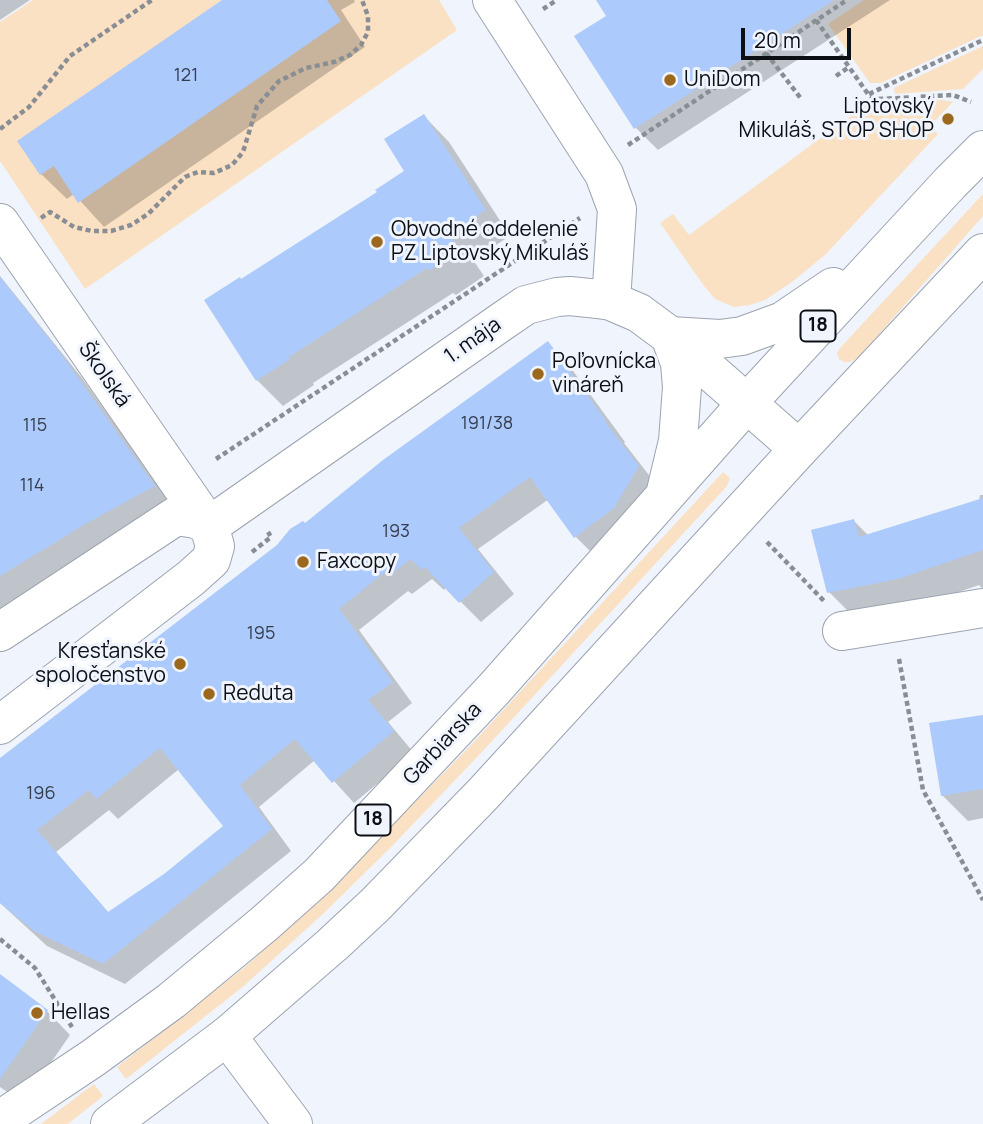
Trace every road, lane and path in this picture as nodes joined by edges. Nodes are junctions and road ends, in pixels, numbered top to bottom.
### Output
1 (152, 0) edge
2 (362, 0) edge
3 (492, 0) edge
4 (557, 0) edge
5 (847, 0) edge
6 (535, 14) dead end
7 (816, 20) junction
8 (983, 40) edge
9 (766, 53) junction
10 (849, 67) junction
11 (836, 76) dead end
12 (868, 94) junction
13 (802, 100) dead end
14 (971, 102) dead end
15 (0, 129) edge
16 (983, 150) edge
17 (620, 151) dead end
18 (611, 194) junction
19 (16, 225) edge
20 (889, 249) junction
21 (983, 253) edge
22 (611, 301) junction
23 (670, 336) junction
24 (747, 403) junction
25 (799, 449) junction
26 (216, 459) dead end
27 (665, 496) junction
28 (209, 526) junction
29 (765, 539) dead end
30 (983, 608) edge
31 (893, 622) junction
32 (842, 631) joint
33 (0, 632) edge
34 (0, 724) edge
35 (983, 900) edge
36 (0, 939) edge
37 (76, 1034) dead end
38 (227, 1036) junction
39 (0, 1120) edge
40 (110, 1124) edge
41 (293, 1124) edge

1 - 15 path
2 - 19 path
3 - 18 main road
4 - 6 path
5 - 7 path
7 - 9 path
7 - 10 path
8 - 12 path
9 - 13 path
9 - 17 path
10 - 11 path
10 - 12 path
12 - 14 path
16 - 20 main road, 18
18 - 22 main road
18 - 26 path
19 - 28 main road, Školská
20 - 23 main road
20 - 24 main road, 18
21 - 25 main road
22 - 23 main road, 1. mája
22 - 28 main road, 1. mája
23 - 24 main road, 1. mája
23 - 27 main road
24 - 25 main road, 1. mája
24 - 27 main road, Garbiarska / 18
25 - 38 main road
27 - 39 main road, Garbiarska / 18
28 - 33 main road
28 - 34 main road
29 - 32 path
30 - 31 main road
31 - 32 main road
31 - 35 path
36 - 37 path
38 - 40 main road
38 - 41 main road

